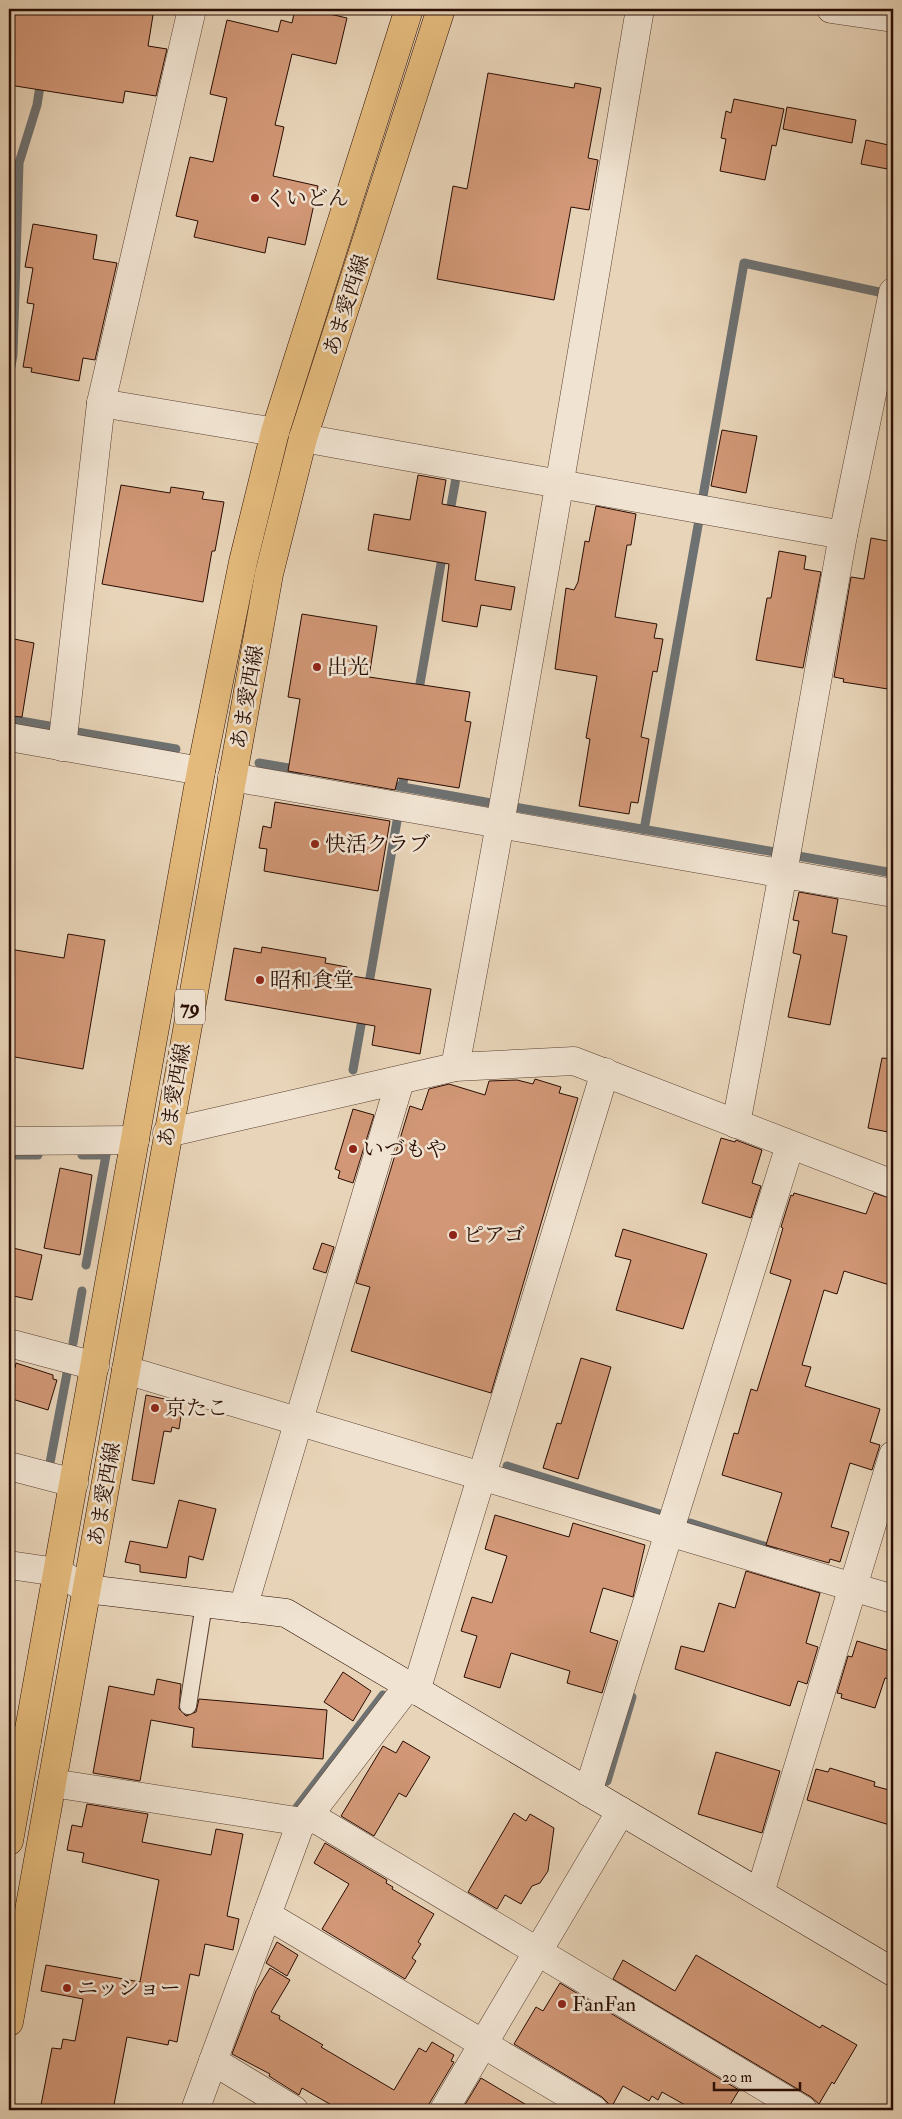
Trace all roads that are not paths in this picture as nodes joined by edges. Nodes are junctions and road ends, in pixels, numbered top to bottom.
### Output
1 (192, 9) edge
2 (408, 9) edge
3 (441, 9) edge
4 (640, 9) edge
5 (831, 9) edge
6 (879, 14) edge
7 (893, 292) edge
8 (889, 338) edge
9 (101, 403) junction
10 (275, 432) junction
11 (304, 438) junction
12 (560, 485) junction
13 (843, 535) junction
14 (9, 737) edge
15 (62, 747) junction
16 (201, 771) junction
17 (232, 776) junction
18 (500, 825) junction
19 (783, 873) junction
20 (893, 893) edge
21 (455, 1067) junction
22 (605, 1072) junction
23 (400, 1080) junction
24 (736, 1124) junction
25 (167, 1133) junction
26 (135, 1140) junction
27 (9, 1141) edge
28 (790, 1145) junction
29 (893, 1184) edge
30 (9, 1343) edge
31 (95, 1366) junction
32 (126, 1370) junction
33 (299, 1421) junction
34 (893, 1456) edge
35 (9, 1466) edge
36 (483, 1476) junction
37 (74, 1483) junction
38 (669, 1532) junction
39 (9, 1564) edge
40 (57, 1572) junction
41 (854, 1587) junction
42 (87, 1589) junction
43 (893, 1599) edge
44 (204, 1604) junction
45 (243, 1608) junction
46 (412, 1688) junction
47 (188, 1706) dead end
48 (18, 1741) edge
49 (52, 1783) junction
50 (588, 1792) junction
51 (621, 1811) junction
52 (306, 1818) junction
53 (9, 1841) edge
54 (760, 1893) junction
55 (267, 1915) junction
56 (538, 1952) junction
57 (893, 1972) edge
58 (9, 2022) edge
59 (483, 2044) junction
60 (212, 2061) junction
61 (195, 2110) edge
62 (294, 2110) edge
63 (444, 2110) edge
64 (594, 2110) edge
65 (802, 2110) edge

1 - 9 street
2 - 10 main road, あま愛西線 / 79
3 - 11 main road, あま愛西線 / 79
4 - 12 street
5 - 6 street
7 - 8 street
8 - 13 street
9 - 10 street
9 - 15 street
10 - 16 main road, あま愛西線 / 79
11 - 12 street
11 - 17 main road, あま愛西線 / 79
12 - 13 street
12 - 18 street
13 - 19 street
14 - 15 street
15 - 16 street
16 - 26 main road, あま愛西線 / 79
17 - 18 street
17 - 25 main road, あま愛西線 / 79
18 - 19 street
18 - 21 street
19 - 20 street
19 - 24 street
21 - 22 street
21 - 23 street
22 - 24 street
22 - 36 street
23 - 25 street
23 - 33 street
24 - 28 street
25 - 32 main road, あま愛西線 / 79
26 - 27 street
26 - 31 main road, あま愛西線 / 79
28 - 29 street
28 - 38 street
30 - 31 street
31 - 37 main road, あま愛西線 / 79
32 - 33 street
32 - 42 main road, あま愛西線 / 79
33 - 36 street
33 - 45 street
34 - 41 street
35 - 37 street
36 - 38 street
36 - 46 street
37 - 40 main road, あま愛西線 / 79
38 - 41 street
38 - 50 street
39 - 40 street
40 - 42 street
40 - 48 main road, あま愛西線 / 79
41 - 43 street
41 - 54 street
42 - 44 street
42 - 49 main road, あま愛西線 / 79
44 - 45 street
44 - 47 lane
45 - 46 street
46 - 50 street
46 - 52 street
48 - 53 main road, あま愛西線 / 79
49 - 52 street
49 - 58 main road, あま愛西線 / 79
50 - 51 street
51 - 54 street
51 - 56 street
52 - 55 street
52 - 56 street
54 - 57 street
55 - 59 street
55 - 60 street
56 - 59 street
56 - 65 street
59 - 63 street
59 - 64 street
60 - 61 street
60 - 62 street

